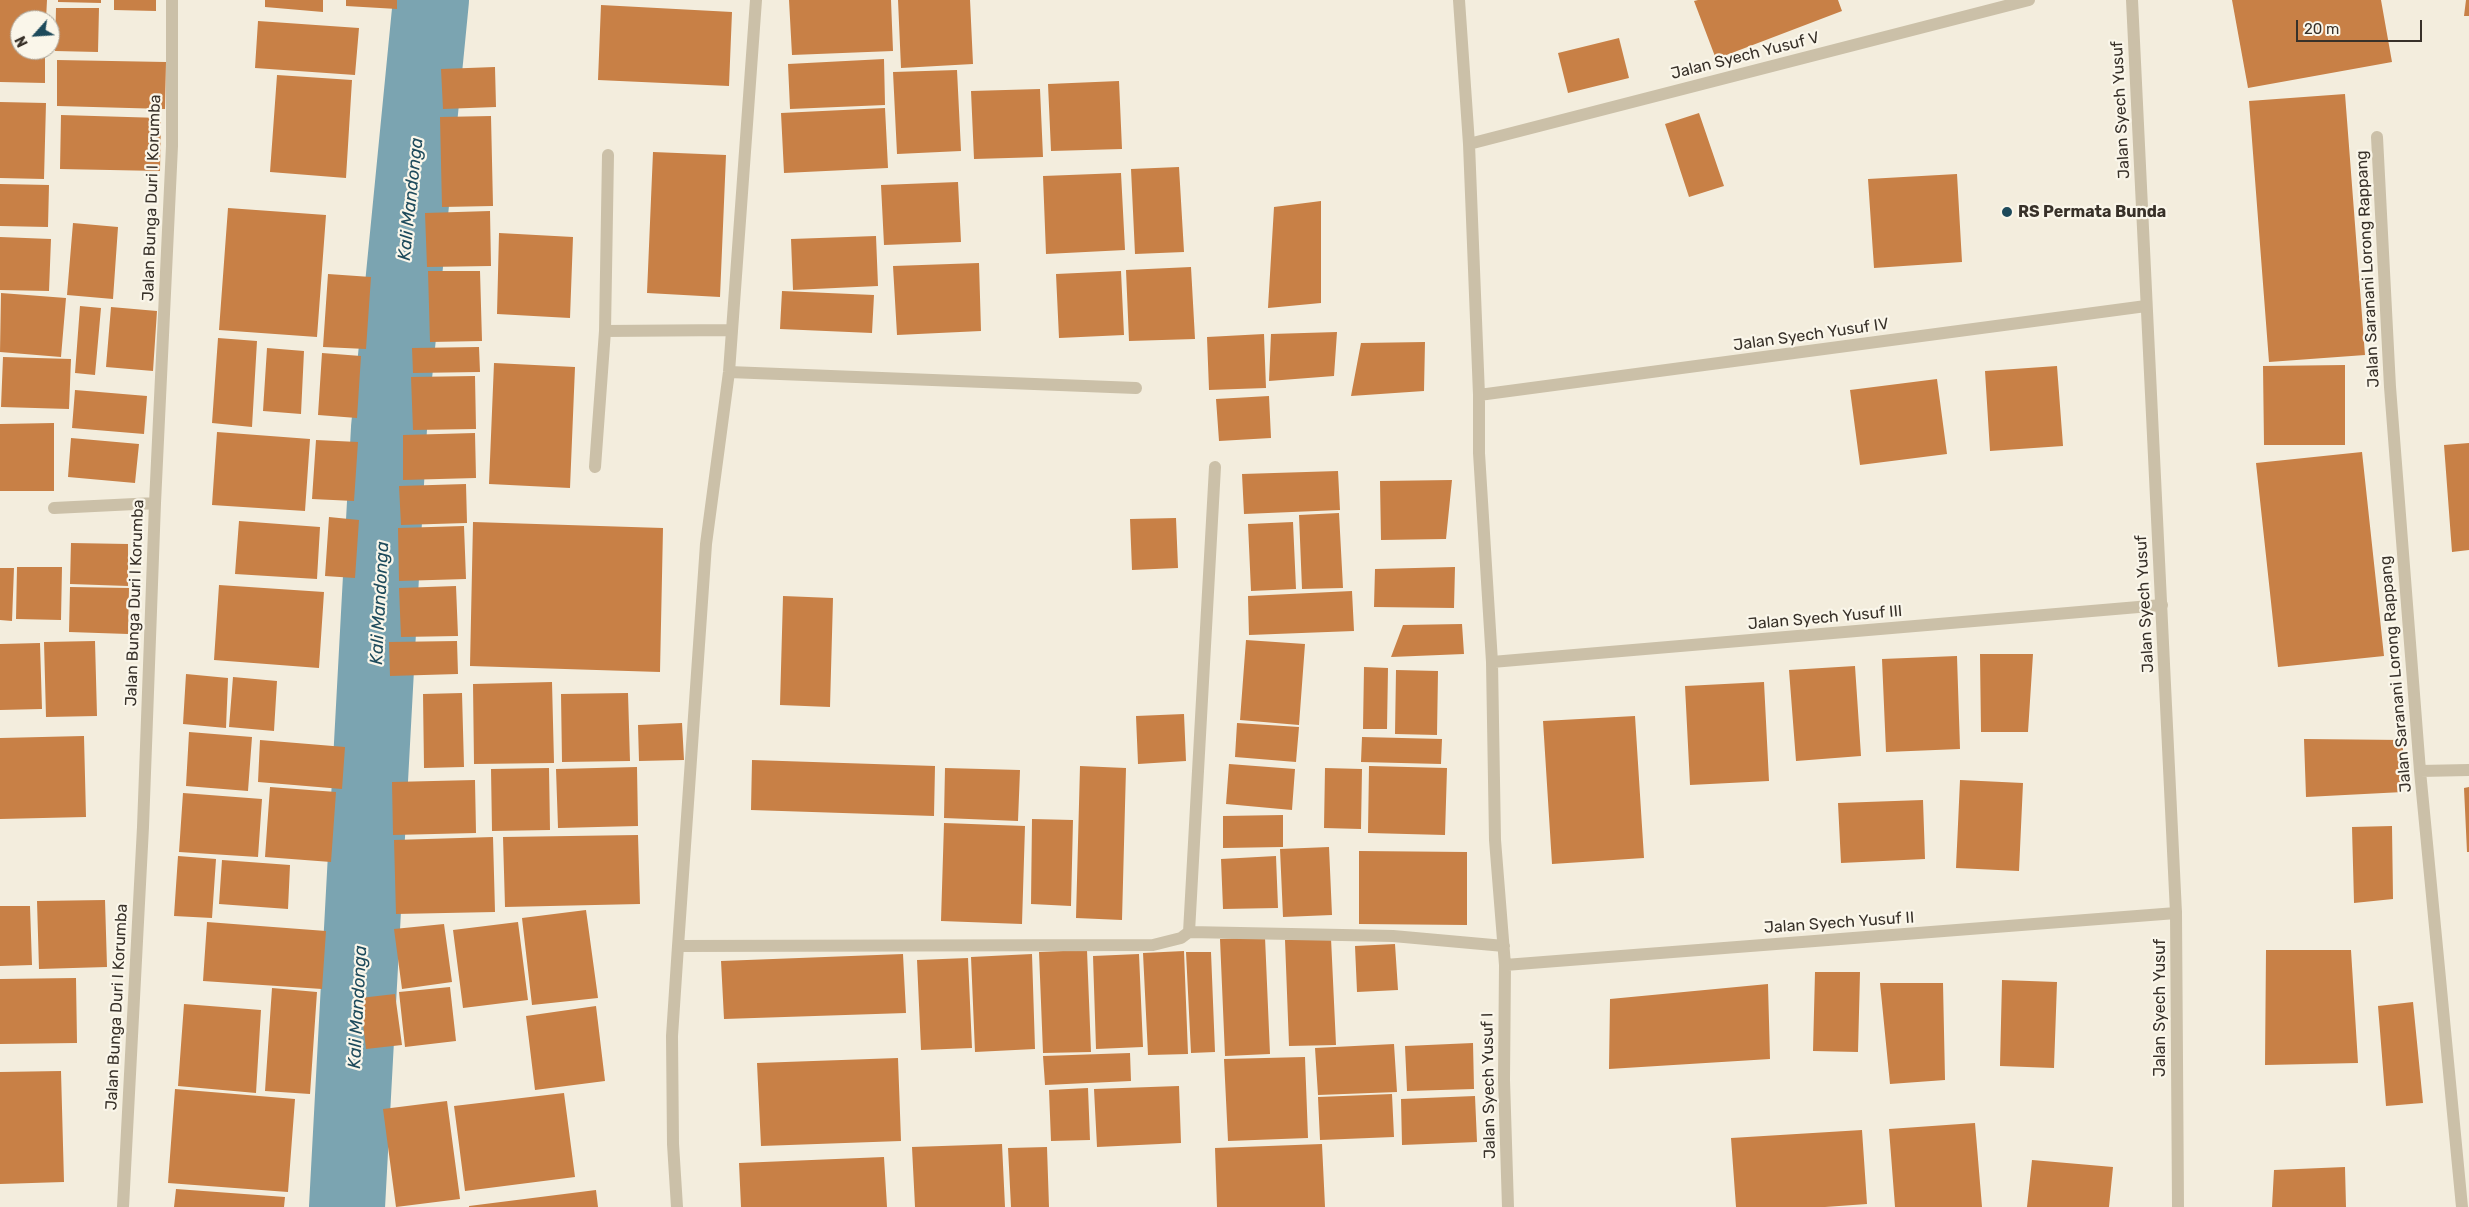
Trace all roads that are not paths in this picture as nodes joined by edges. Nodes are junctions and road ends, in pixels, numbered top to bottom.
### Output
1 (172, 0) edge
2 (756, 0) edge
3 (1459, 0) edge
4 (2029, 0) edge
5 (2132, 0) edge
6 (2377, 137) dead end
7 (1469, 144) junction
8 (608, 155) dead end
9 (2146, 306) junction
10 (732, 330) junction
11 (605, 331) junction
12 (729, 372) junction
13 (1136, 388) dead end
14 (1479, 395) junction
15 (595, 467) dead end
16 (1215, 467) dead end
17 (155, 503) junction
18 (54, 508) dead end
19 (2162, 605) junction
20 (1492, 662) junction
21 (2469, 770) edge
22 (2420, 771) junction
23 (2176, 913) junction
24 (1189, 932) junction
25 (678, 946) junction
26 (1504, 946) junction
27 (1505, 965) junction
28 (123, 1207) edge
29 (677, 1207) edge
30 (1508, 1207) edge
31 (2178, 1207) edge
32 (2462, 1207) edge

1 - 17 street, Jalan Bunga Duri I Korumba
2 - 10 street
3 - 7 street, Jalan Syech Yusuf I
4 - 7 street, Jalan Syech Yusuf V
5 - 9 street, Jalan Syech Yusuf
6 - 22 street, Jalan Saranani Lorong Rappang
7 - 14 street, Jalan Syech Yusuf I
8 - 11 street
9 - 14 street, Jalan Syech Yusuf IV
9 - 19 street, Jalan Syech Yusuf
10 - 11 street
10 - 12 street
11 - 15 street
12 - 13 street
12 - 25 street
14 - 20 street, Jalan Syech Yusuf I
16 - 24 street
17 - 18 street
17 - 28 street, Jalan Bunga Duri I Korumba
19 - 20 street, Jalan Syech Yusuf III
19 - 23 street, Jalan Syech Yusuf
20 - 26 street, Jalan Syech Yusuf I
21 - 22 street
22 - 32 street, Jalan Saranani Lorong Rappang
23 - 27 street, Jalan Syech Yusuf II
23 - 31 street, Jalan Syech Yusuf
24 - 25 street
24 - 26 street
25 - 29 street
26 - 27 street, Jalan Syech Yusuf I
27 - 30 street, Jalan Syech Yusuf I

